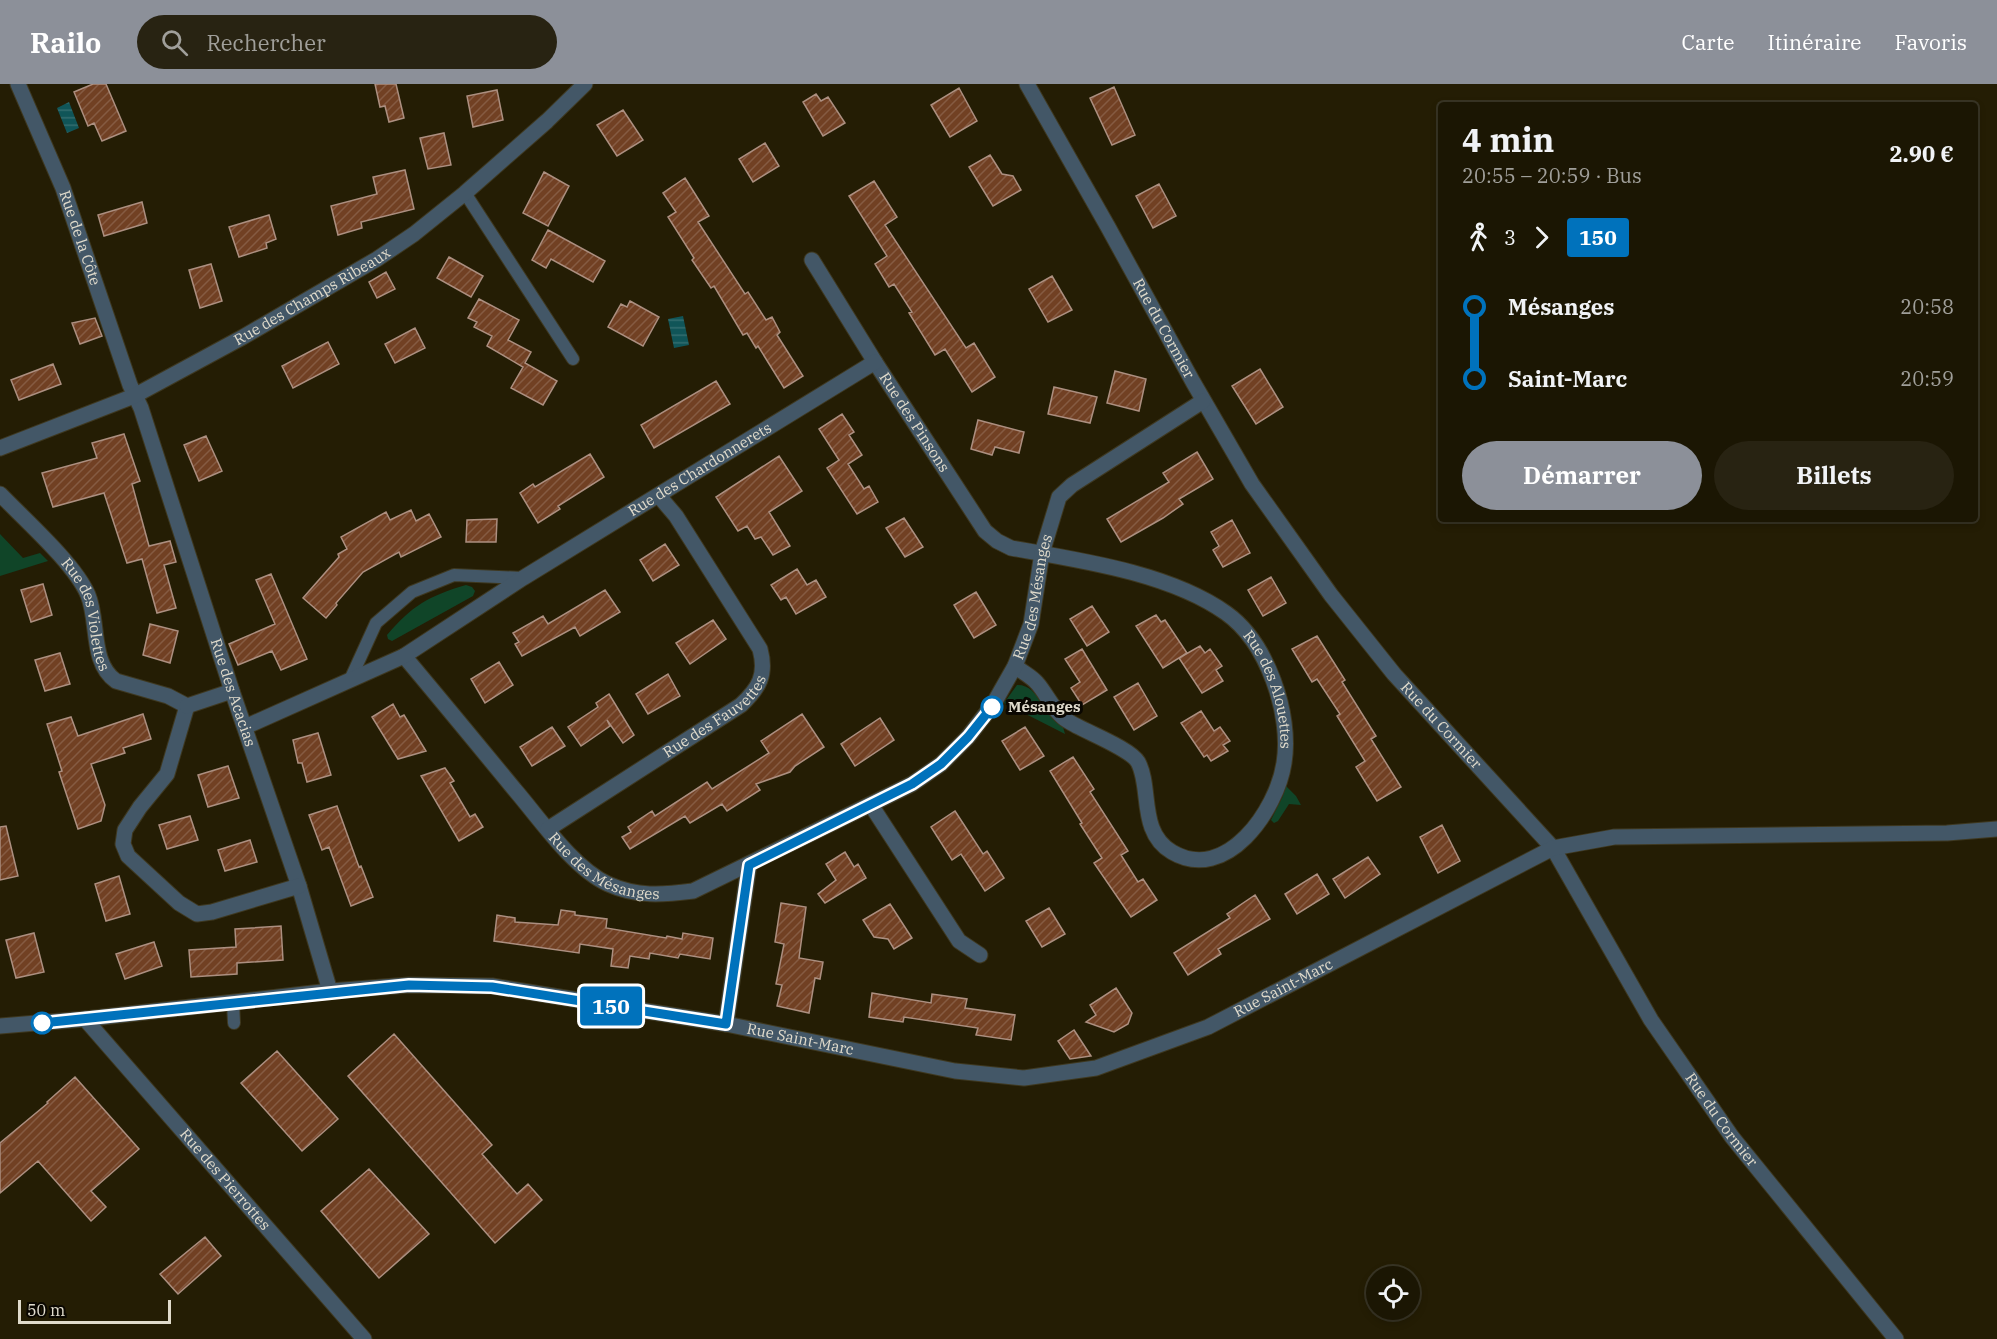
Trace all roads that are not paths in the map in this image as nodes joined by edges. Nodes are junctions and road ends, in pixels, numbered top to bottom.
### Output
1 (18, 84) edge
2 (585, 84) edge
3 (1027, 84) edge
4 (465, 194) junction
5 (812, 260) dead end
6 (573, 359) dead end
7 (875, 362) junction
8 (134, 396) junction
9 (1203, 401) junction
10 (0, 448) edge
11 (0, 494) edge
12 (658, 496) junction
13 (1042, 553) junction
14 (523, 578) junction
15 (404, 656) junction
16 (1015, 666) junction
17 (350, 680) junction
18 (232, 691) junction
19 (187, 706) junction
20 (245, 727) junction
21 (871, 805) junction
22 (548, 829) junction
23 (1997, 829) edge
24 (1553, 848) junction
25 (749, 865) junction
26 (299, 886) junction
27 (980, 955) dead end
28 (330, 992) junction
29 (233, 1002) junction
30 (85, 1019) junction
31 (234, 1023) dead end
32 (726, 1024) junction
33 (0, 1026) edge
34 (364, 1339) edge
35 (1896, 1339) edge

1 - 8 street, Rue de la Côte
2 - 4 street, Rue des Champs Ribeaux
3 - 9 street, Rue du Cormier
4 - 6 lane
4 - 8 street, Rue des Champs Ribeaux
5 - 7 street, Rue des Pinsons
7 - 12 street, Rue des Chardonnerets
7 - 13 street, Rue des Pinsons
8 - 10 street, Rue des Champs Ribeaux
8 - 18 street, Rue des Acacias
9 - 13 street, Rue des Mésanges
9 - 24 street, Rue du Cormier
11 - 19 street, Rue des Violettes
12 - 14 street, Rue des Chardonnerets
12 - 22 street, Rue des Fauvettes
13 - 16 street, Rue des Mésanges
13 - 16 street, Rue des Alouettes
14 - 15 street, Rue des Chardonnerets
14 - 17 lane
15 - 17 street, Rue des Chardonnerets
15 - 22 street, Rue des Mésanges
16 - 21 street, Rue des Mésanges
17 - 20 street, Rue des Chardonnerets
18 - 19 street
18 - 20 street, Rue des Acacias
19 - 26 street
20 - 26 street, Rue des Acacias
21 - 25 street, Rue des Mésanges
21 - 27 street
22 - 25 street, Rue des Mésanges
23 - 24 street, Rue Saint-Marc
24 - 32 street, Rue Saint-Marc
24 - 35 street, Rue du Cormier
25 - 32 street
26 - 28 street, Rue des Acacias
28 - 29 street, Rue Saint-Marc
28 - 32 street, Rue Saint-Marc
29 - 30 street, Rue Saint-Marc
29 - 31 lane
30 - 33 street, Rue Saint-Marc
30 - 34 street, Rue des Pierrottes

